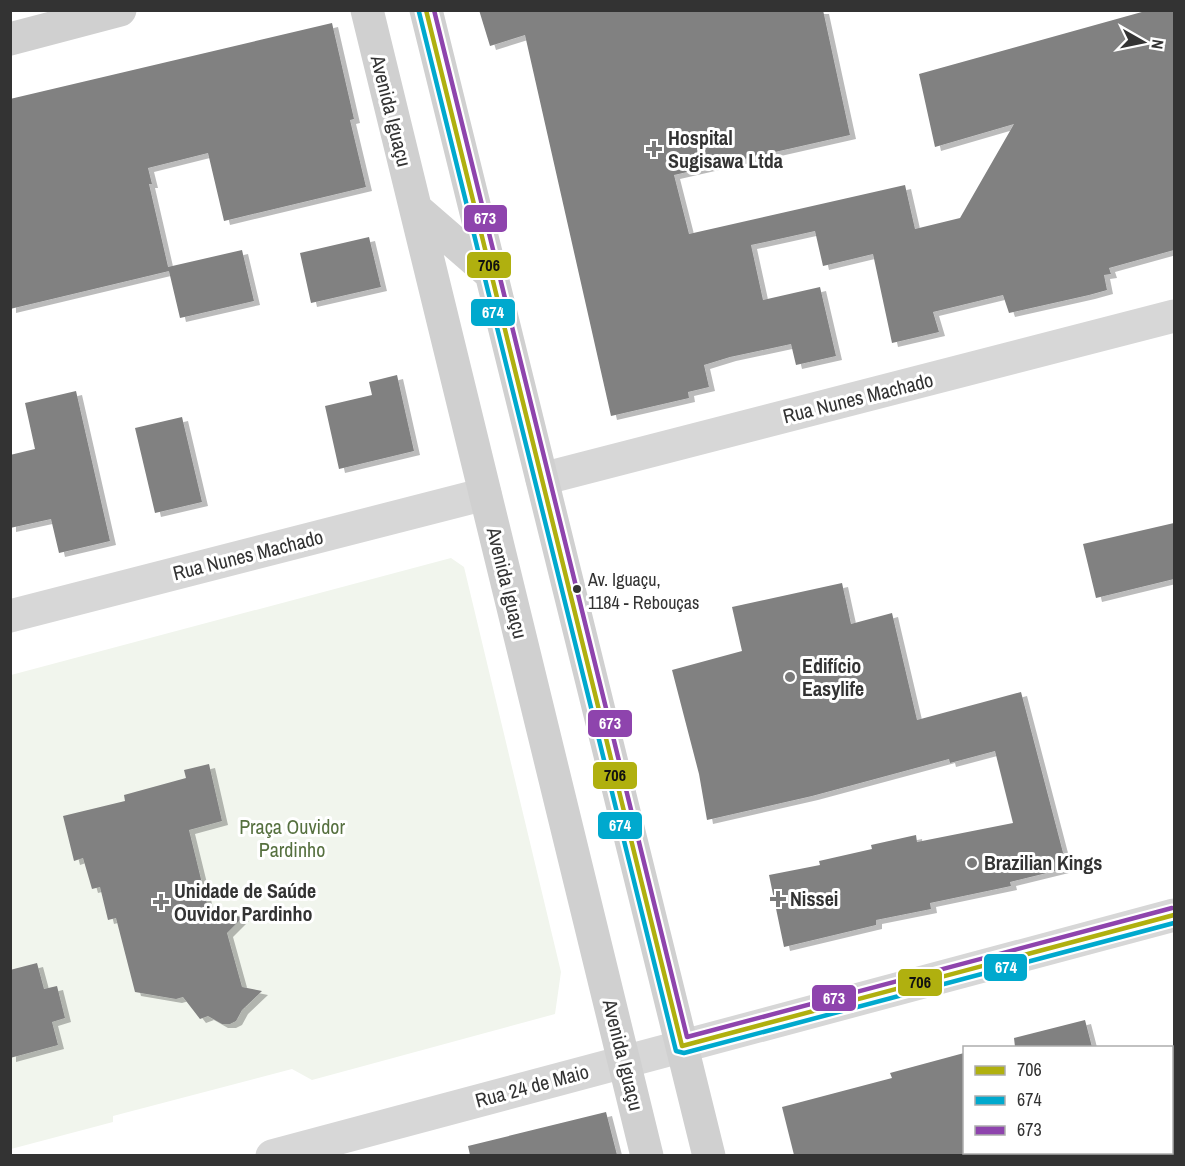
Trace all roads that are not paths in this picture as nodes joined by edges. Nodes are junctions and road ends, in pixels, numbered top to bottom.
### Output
1 (120, 10) edge
2 (367, 10) edge
3 (426, 10) edge
4 (10, 39) edge
5 (416, 209) junction
6 (491, 274) junction
7 (1174, 316) edge
8 (542, 479) junction
9 (485, 494) junction
10 (10, 616) edge
11 (1174, 915) edge
12 (682, 1046) junction
13 (624, 1062) junction
14 (272, 1155) edge
15 (647, 1155) edge
16 (709, 1155) edge

1 - 4 main road
2 - 5 main road, Avenida Iguaçu
3 - 6 main road
5 - 6 main road
5 - 9 main road, Avenida Iguaçu
6 - 8 main road
7 - 8 street, Rua Nunes Machado
8 - 12 main road
9 - 10 street, Rua Nunes Machado
9 - 13 main road, Avenida Iguaçu
11 - 12 street, Rua 24 de Maio
12 - 13 street, Rua 24 de Maio
12 - 16 main road
13 - 14 street, Rua 24 de Maio
13 - 15 main road, Avenida Iguaçu

